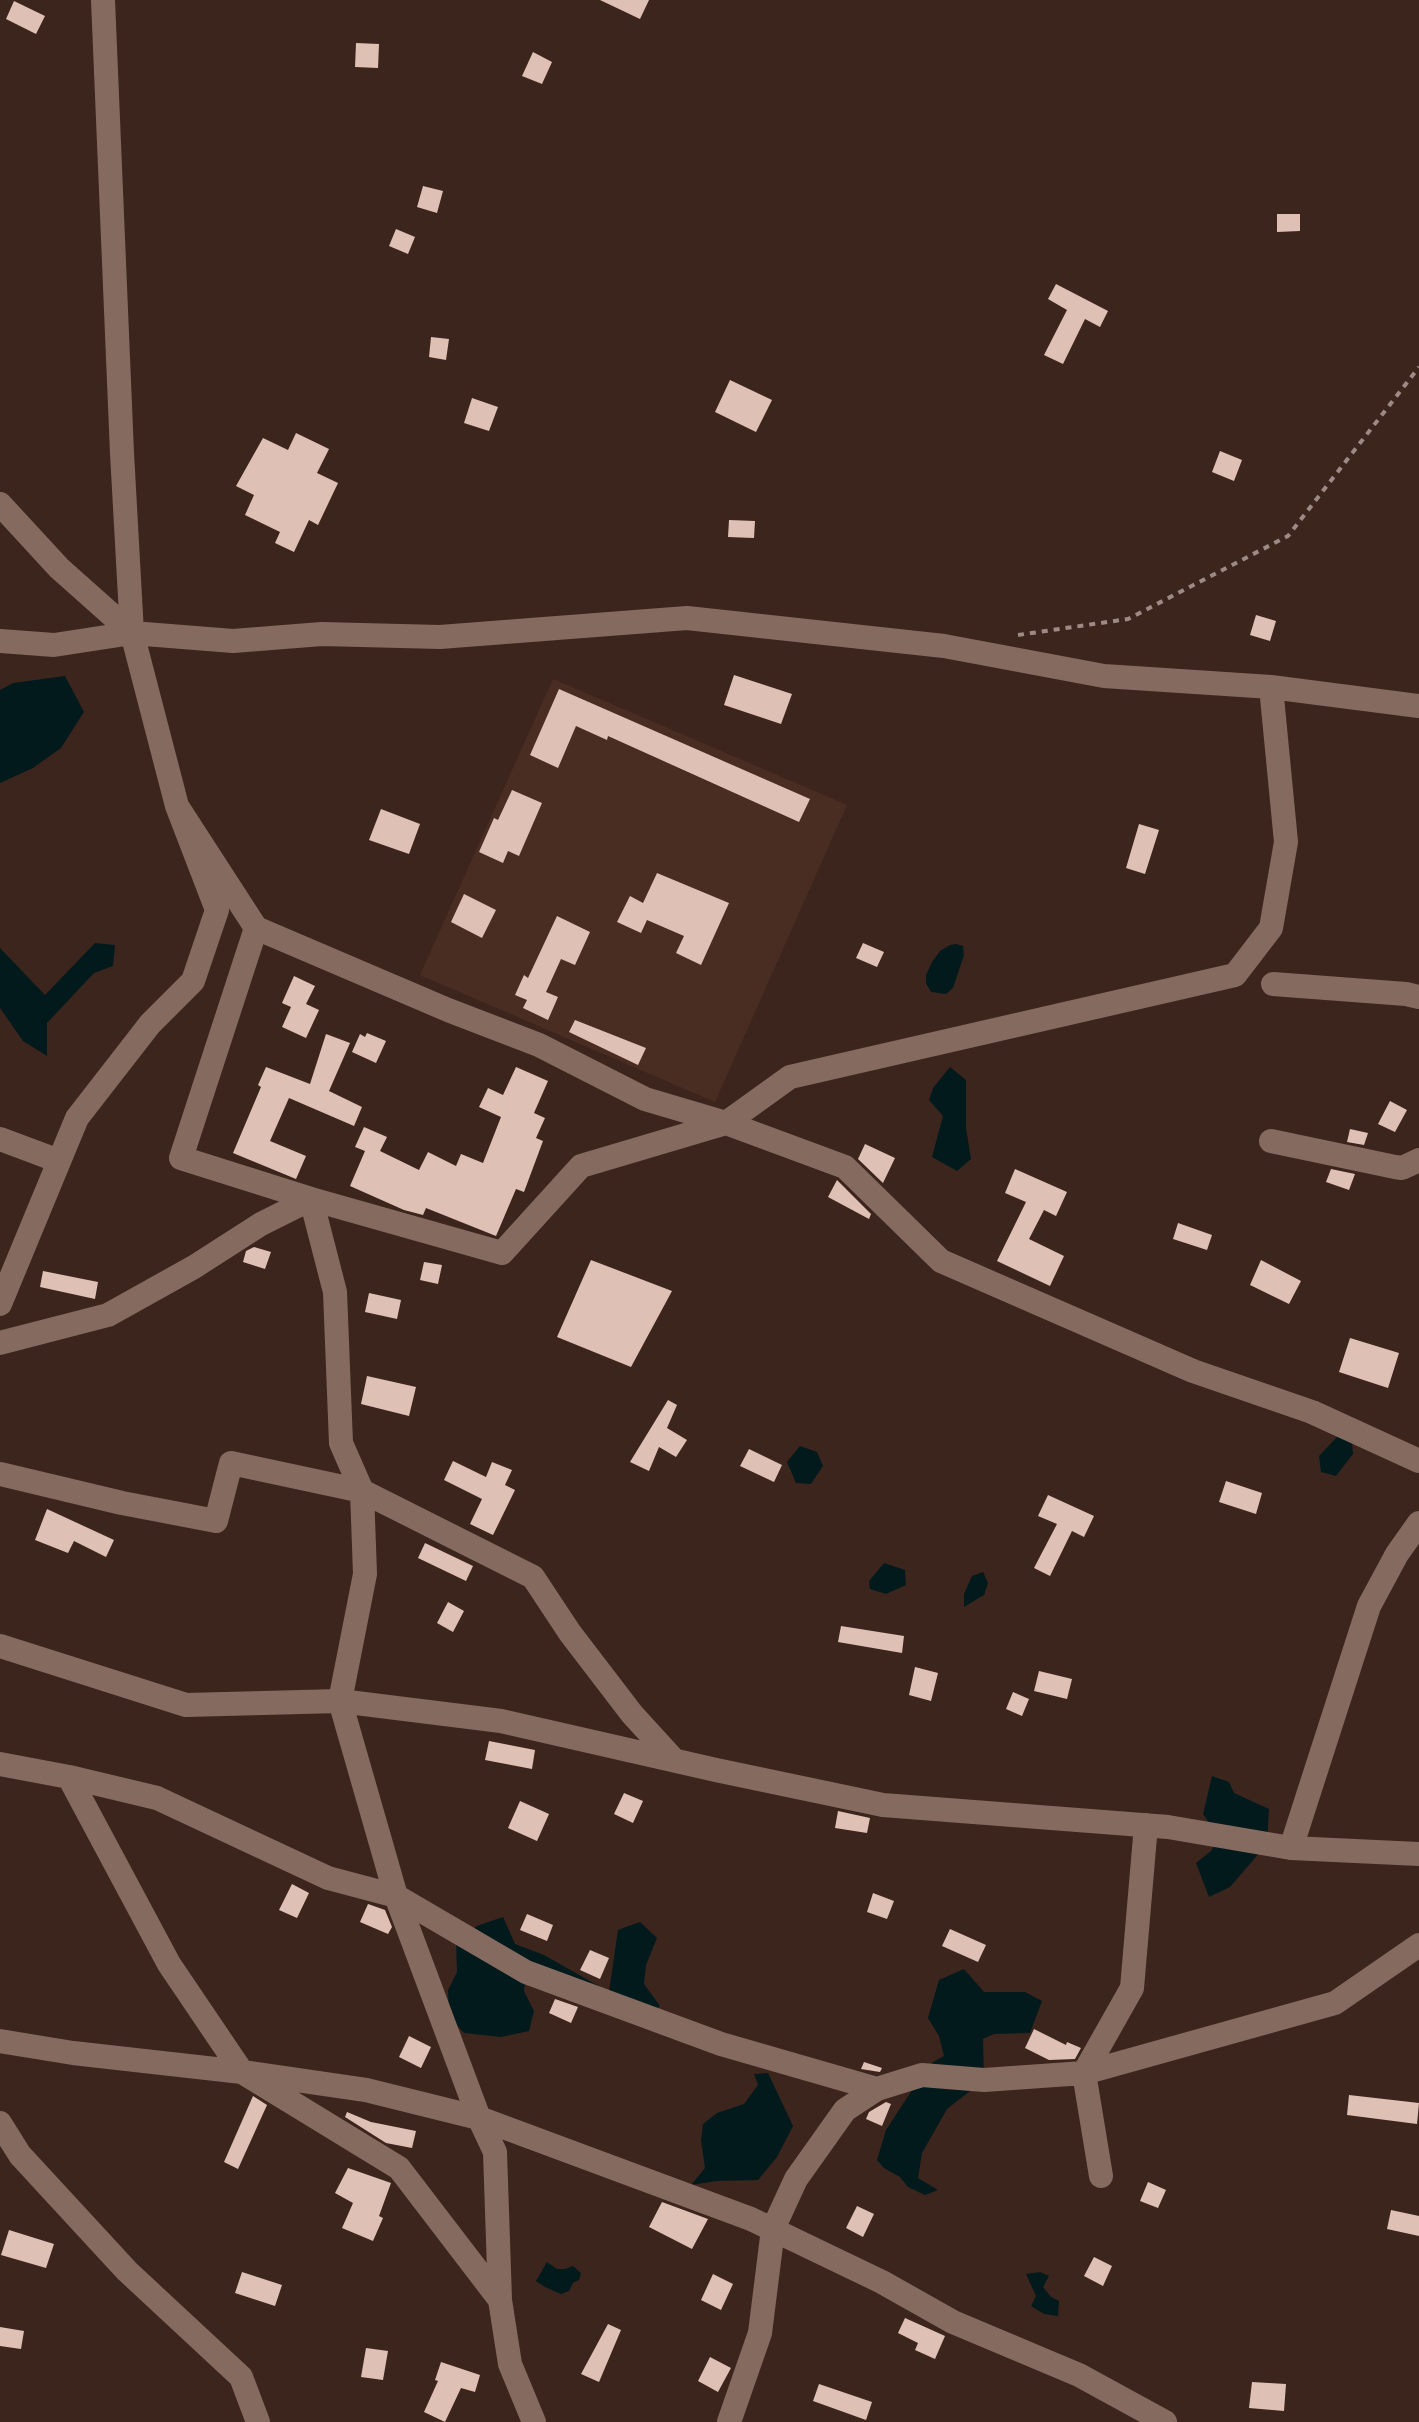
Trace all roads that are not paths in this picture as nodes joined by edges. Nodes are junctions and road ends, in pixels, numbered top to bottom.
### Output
1 (103, 0) edge
2 (0, 505) edge
3 (132, 633) junction
4 (0, 641) edge
5 (1271, 687) junction
6 (1419, 706) edge
7 (177, 806) junction
8 (256, 928) junction
9 (1273, 984) dead end
10 (1419, 997) edge
11 (726, 1123) junction
12 (0, 1139) edge
13 (1271, 1141) dead end
14 (1419, 1160) edge
15 (59, 1161) junction
16 (311, 1199) junction
17 (0, 1304) edge
18 (0, 1343) edge
19 (1419, 1461) edge
20 (0, 1474) edge
21 (362, 1491) junction
22 (1419, 1523) edge
23 (0, 1646) edge
24 (340, 1701) junction
25 (674, 1760) junction
26 (0, 1764) edge
27 (69, 1777) junction
28 (1146, 1825) junction
29 (1291, 1848) junction
30 (1419, 1854) edge
31 (396, 1896) junction
32 (1419, 1945) edge
33 (0, 2041) edge
34 (242, 2072) junction
35 (1084, 2073) junction
36 (877, 2089) junction
37 (479, 2118) junction
38 (0, 2123) edge
39 (1101, 2176) dead end
40 (773, 2229) junction
41 (500, 2300) junction
42 (258, 2422) edge
43 (534, 2422) edge
44 (729, 2422) edge
45 (1165, 2422) edge

1 - 3 street
2 - 3 street
3 - 4 street
3 - 5 street
3 - 7 street
5 - 6 street
5 - 11 street
7 - 8 street
7 - 15 street
8 - 11 street
8 - 16 street
9 - 10 street
11 - 16 street
11 - 19 street
12 - 15 street
13 - 14 street
15 - 17 street
16 - 18 street
16 - 21 street
20 - 21 street
21 - 24 street
21 - 25 street
22 - 29 street
23 - 24 street
24 - 25 street
24 - 31 street
25 - 28 street
26 - 27 street
27 - 31 street
27 - 34 street
28 - 29 street
28 - 35 street
29 - 30 street
31 - 36 street
31 - 37 street
32 - 35 street
33 - 34 street
34 - 37 street
34 - 41 street
35 - 36 street
35 - 39 street
36 - 40 street
37 - 40 street
37 - 41 street
38 - 42 street
40 - 44 street
40 - 45 street
41 - 43 street

